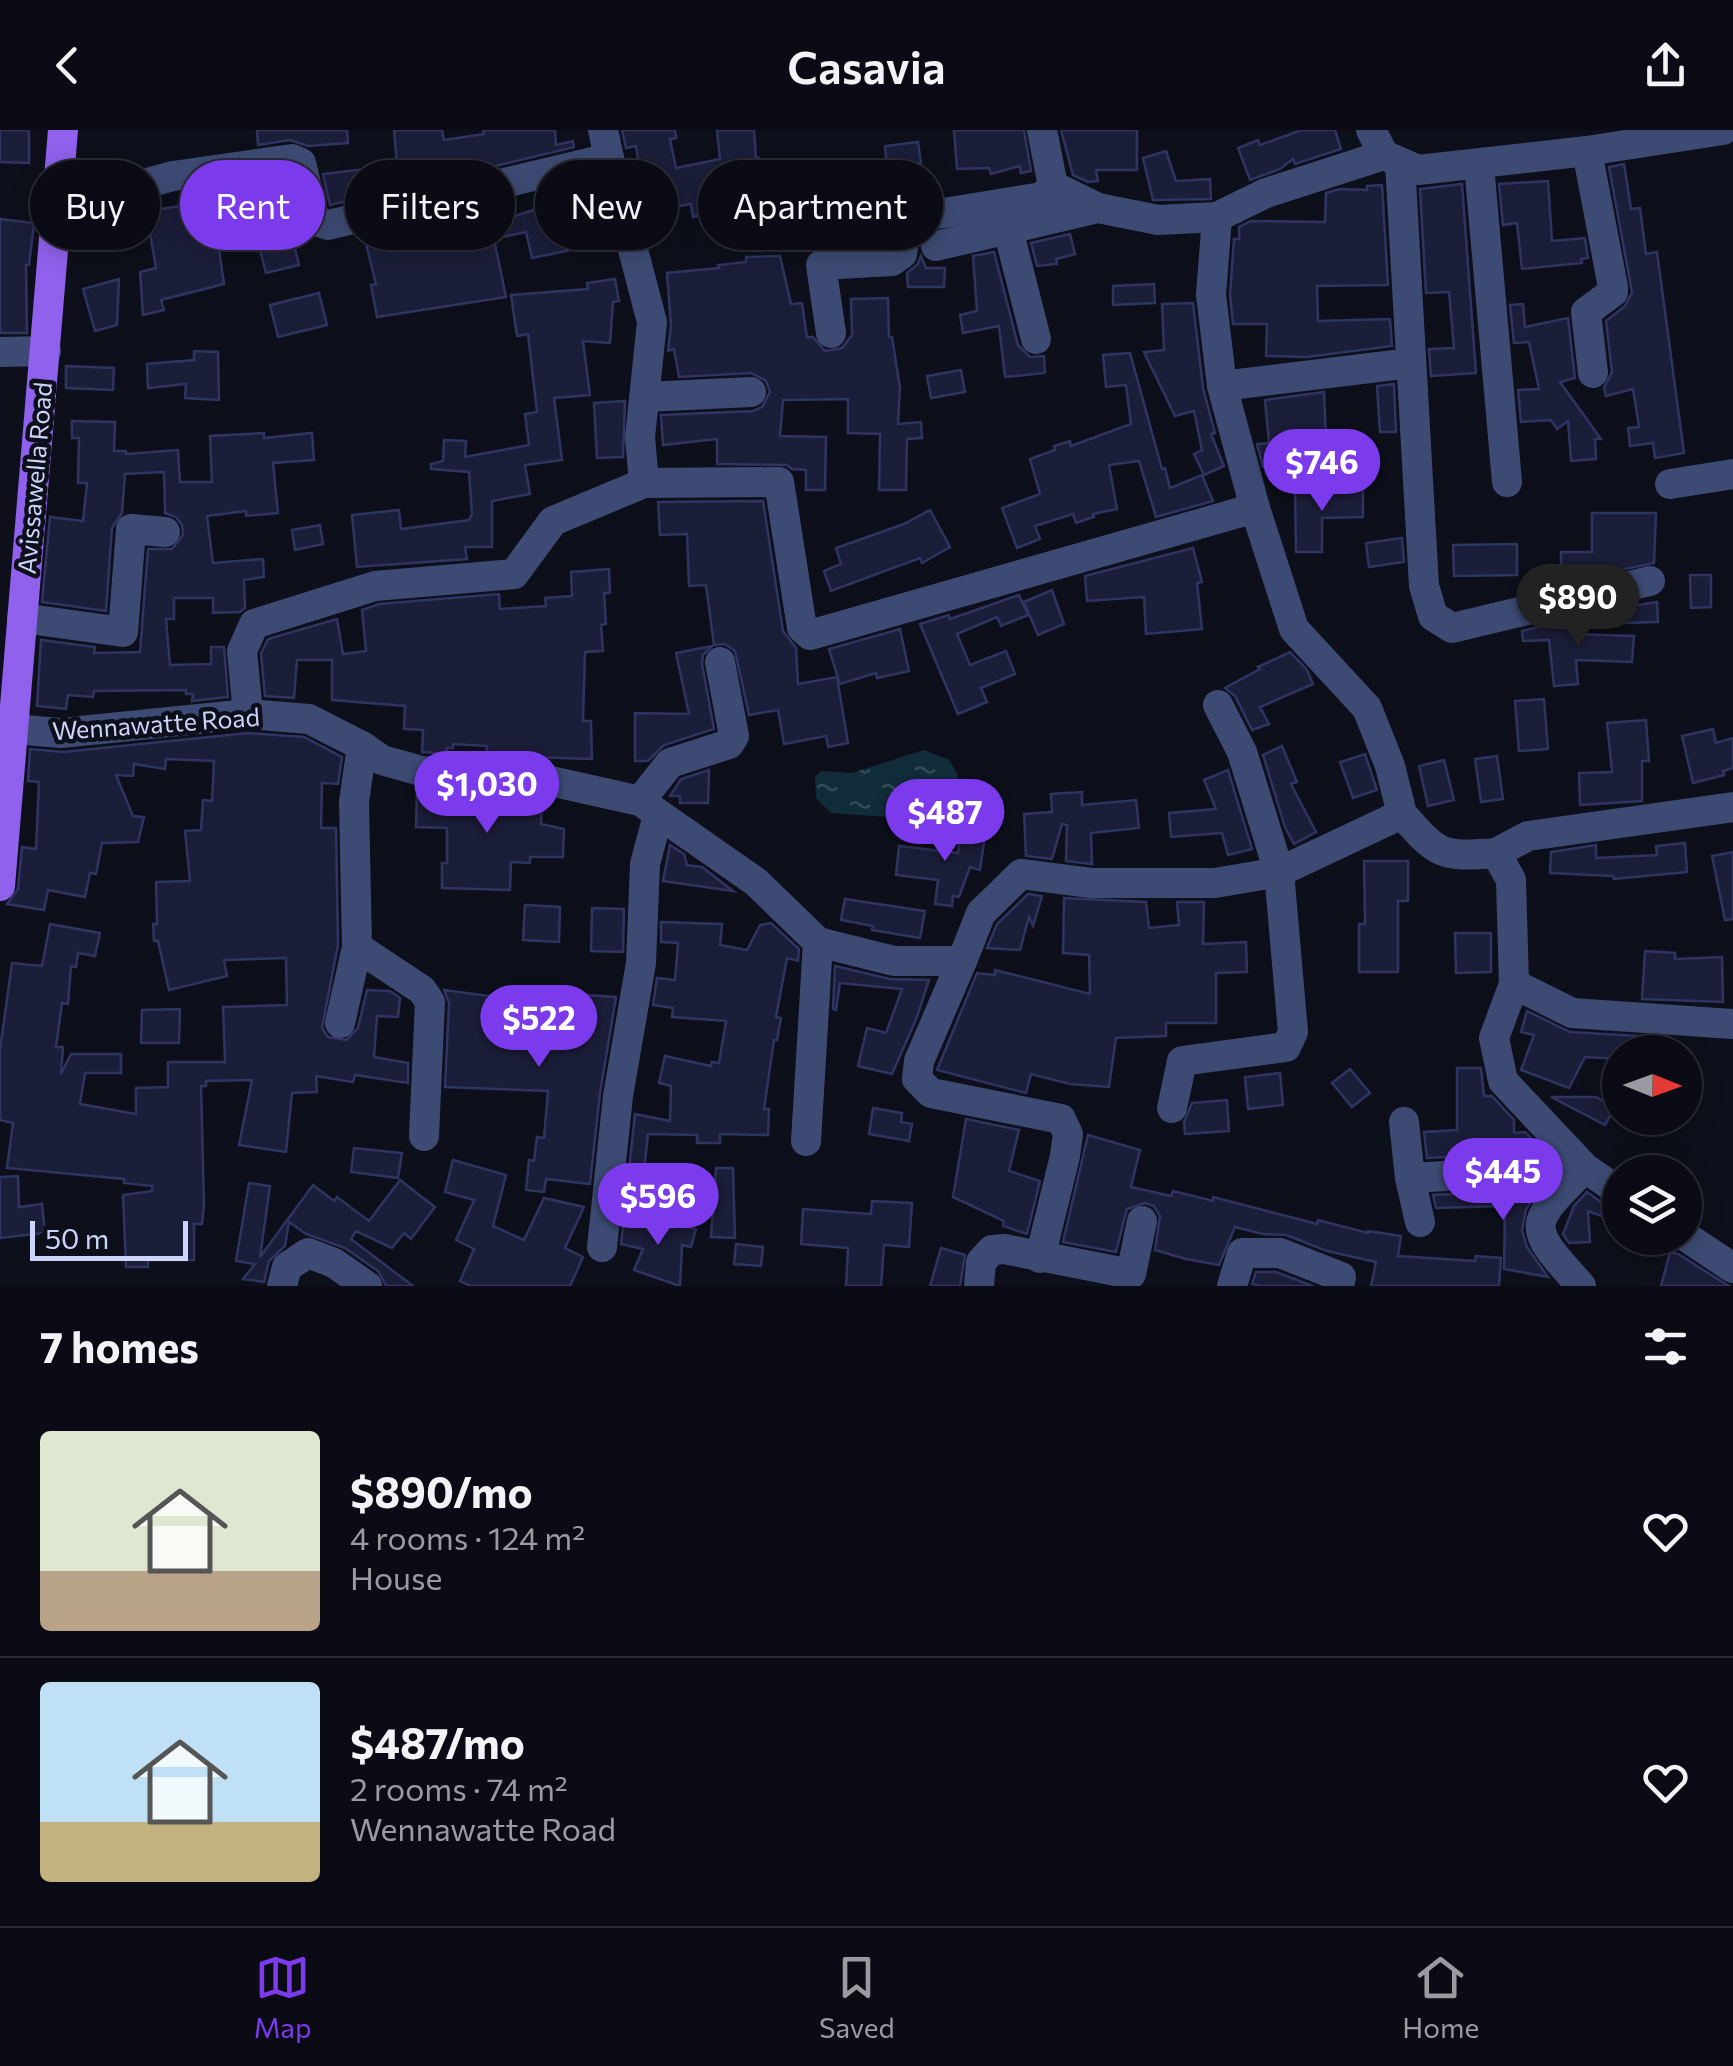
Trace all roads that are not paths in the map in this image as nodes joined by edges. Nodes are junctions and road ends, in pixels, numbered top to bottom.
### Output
1 (63, 130) edge
2 (1042, 130) edge
3 (1723, 130) edge
4 (1661, 134) edge
5 (606, 144) edge
6 (1385, 149) edge
7 (1588, 151) junction
8 (60, 160) edge
9 (1479, 165) junction
10 (160, 180) edge
11 (1053, 186) junction
12 (1098, 208) junction
13 (1217, 217) junction
14 (1008, 229) junction
15 (943, 244) edge
16 (53, 250) edge
17 (831, 333) dead end
18 (1036, 338) dead end
19 (0, 352) edge
20 (46, 352) junction
21 (1411, 364) junction
22 (1593, 372) dead end
23 (1222, 386) junction
24 (751, 392) dead end
25 (645, 396) junction
26 (1733, 474) edge
27 (1507, 482) dead end
28 (644, 483) junction
29 (1670, 484) dead end
30 (1255, 508) junction
31 (165, 532) dead end
32 (1650, 581) dead end
33 (22, 618) junction
34 (720, 662) dead end
35 (1218, 705) dead end
36 (248, 714) junction
37 (6, 727) edge
38 (362, 746) junction
39 (649, 808) junction
40 (1733, 808) edge
41 (1402, 814) junction
42 (1496, 853) junction
43 (1279, 872) junction
44 (0, 886) edge
45 (818, 942) junction
46 (357, 948) junction
47 (962, 961) junction
48 (1514, 984) junction
49 (340, 1023) dead end
50 (1733, 1024) edge
51 (1172, 1108) dead end
52 (1404, 1122) dead end
53 (424, 1136) dead end
54 (806, 1141) dead end
55 (1585, 1168) junction
56 (1410, 1178) junction
57 (1602, 1180) edge
58 (1142, 1221) dead end
59 (1420, 1222) dead end
60 (602, 1247) dead end
61 (1702, 1247) edge
62 (1040, 1258) junction
63 (1733, 1268) edge
64 (1130, 1280) edge
65 (282, 1286) edge
66 (367, 1286) edge
67 (980, 1286) edge
68 (1232, 1286) edge
69 (1339, 1286) edge
70 (1581, 1286) edge

1 - 8 main road, Avissawella Road
2 - 11 street
3 - 4 street
4 - 7 street
5 - 10 street
5 - 25 street
6 - 9 street
6 - 13 street
6 - 21 street
7 - 9 street
7 - 22 street
9 - 27 street
11 - 12 street
11 - 17 street
12 - 13 street
12 - 14 street
13 - 23 street
14 - 15 street
14 - 18 street
16 - 20 main road, Avissawella Road
19 - 20 street
20 - 33 main road, Avissawella Road
21 - 23 street
21 - 32 street
23 - 30 street
24 - 25 street
25 - 28 street
26 - 29 street
28 - 30 street
28 - 36 street
30 - 41 street
31 - 33 street
33 - 37 main road, Avissawella Road
34 - 39 street
35 - 43 street
36 - 37 street, Wennawatte Road
36 - 38 street, Wennawatte Road
37 - 44 main road, Avissawella Road
38 - 39 street, Wennawatte Road
38 - 46 street
39 - 45 street, Wennawatte Road
39 - 60 street
40 - 42 street
41 - 42 street
41 - 43 street
42 - 48 street
43 - 47 street
43 - 51 street
45 - 47 street
45 - 54 street
46 - 49 street
46 - 53 street
47 - 62 street
48 - 50 street
48 - 55 street
52 - 56 street
55 - 56 street
55 - 57 street
55 - 70 street
56 - 59 street
58 - 64 street
61 - 63 street
62 - 64 street
62 - 67 street
65 - 66 street
68 - 69 street

